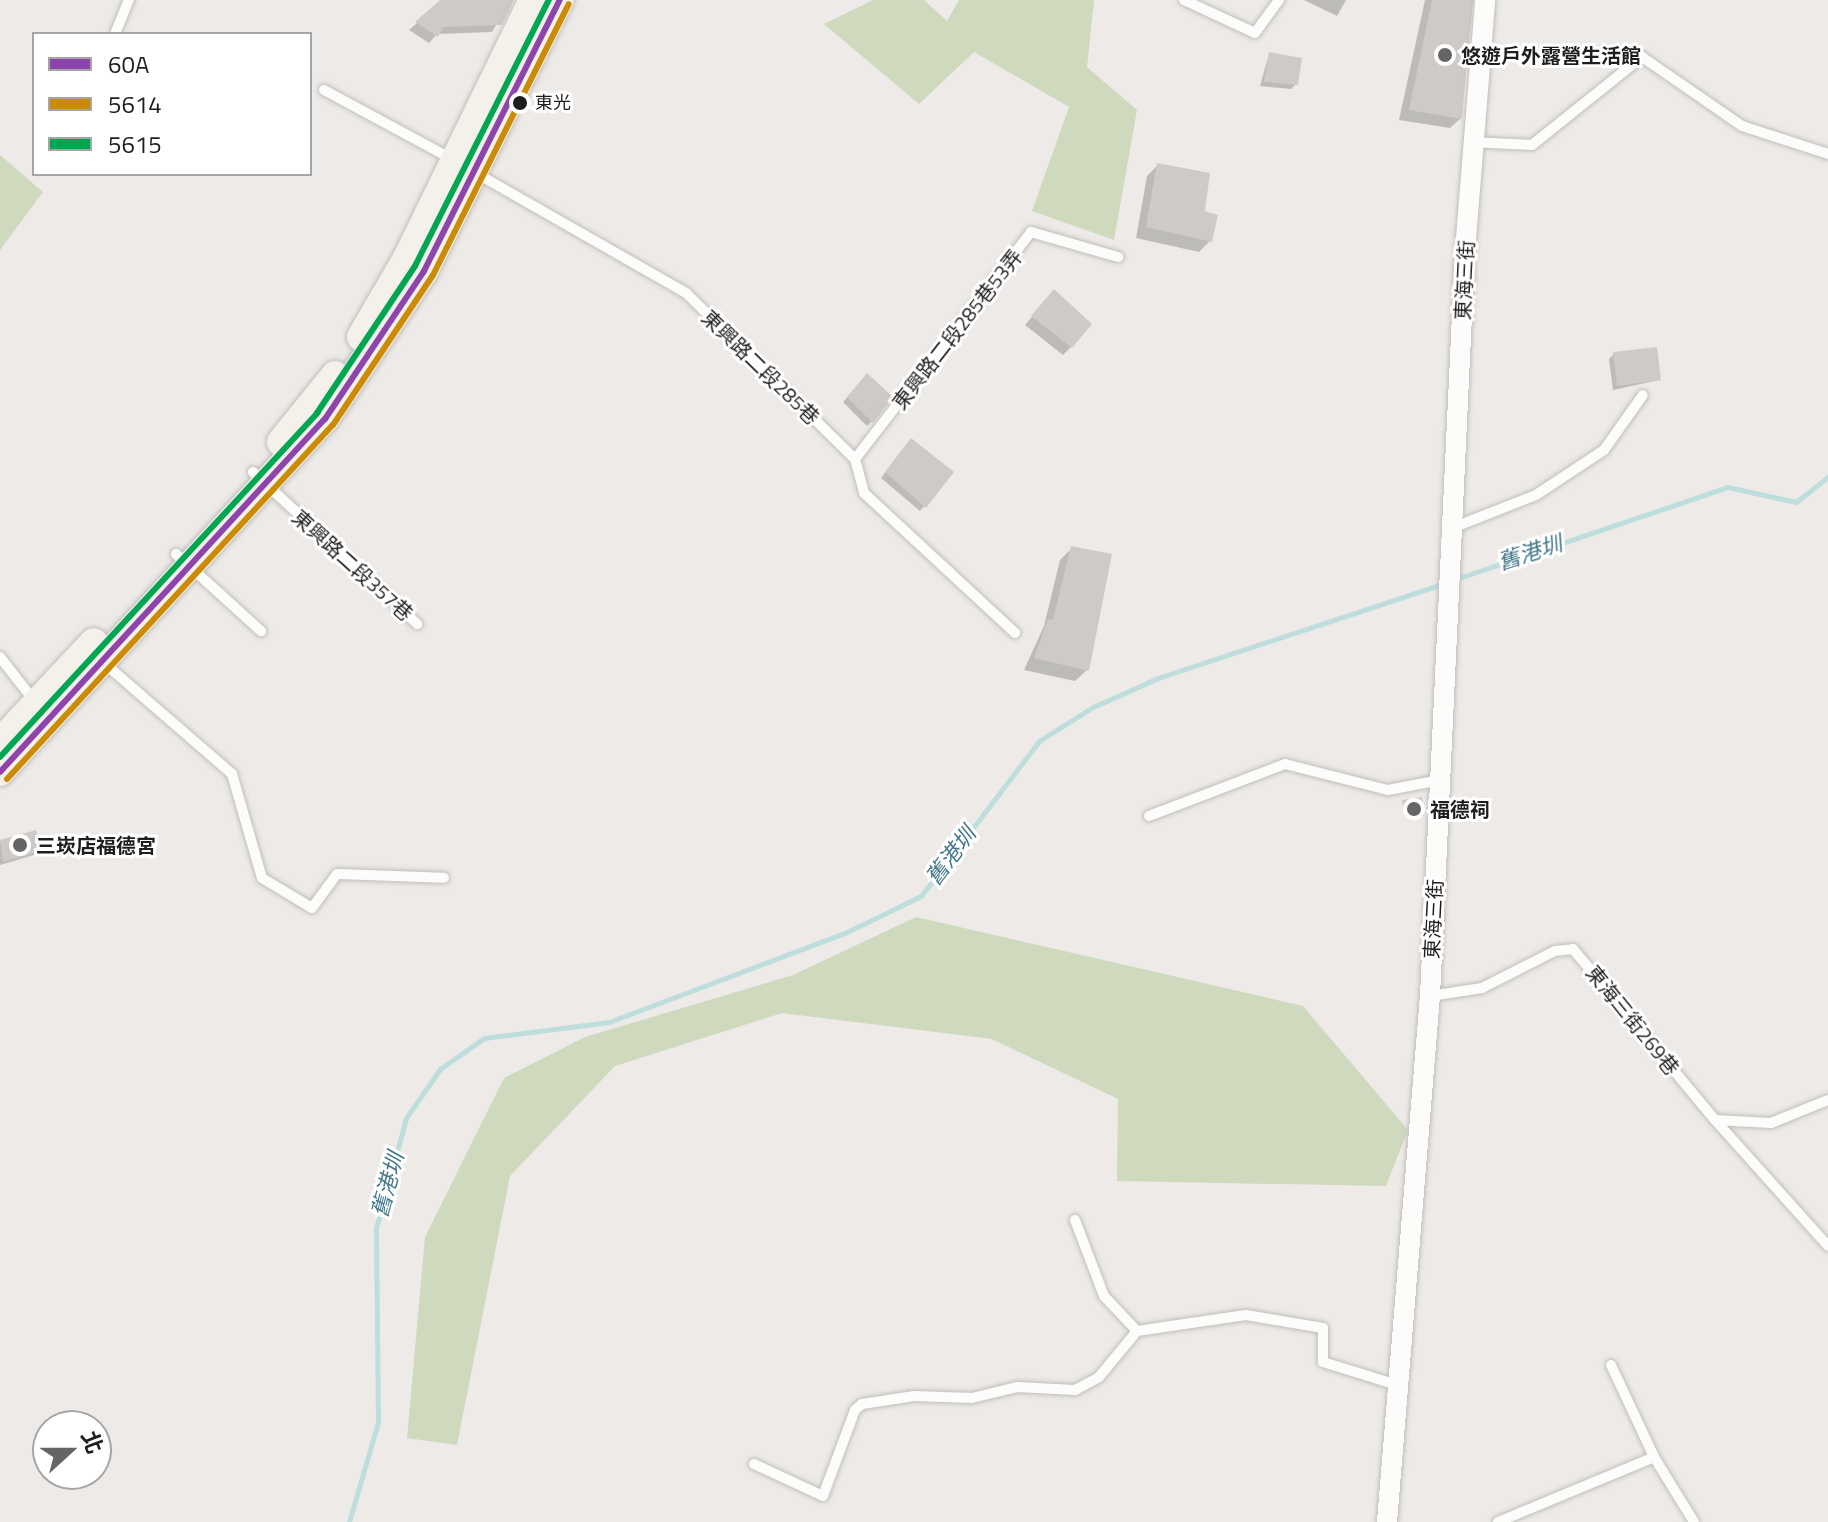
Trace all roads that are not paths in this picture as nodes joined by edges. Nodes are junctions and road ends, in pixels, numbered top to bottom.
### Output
1 (129, 0) edge
2 (533, 0) edge
3 (560, 0) edge
4 (1184, 0) edge
5 (1279, 0) edge
6 (1485, 0) edge
7 (116, 32) edge
8 (324, 90) dead end
9 (1472, 142) junction
10 (1828, 154) edge
11 (464, 166) junction
12 (1118, 257) dead end
13 (1643, 395) dead end
14 (855, 459) junction
15 (260, 479) junction
16 (1452, 528) junction
17 (184, 560) junction
18 (417, 624) dead end
19 (261, 631) dead end
20 (1015, 633) dead end
21 (96, 655) junction
22 (0, 657) edge
23 (43, 712) junction
24 (0, 742) edge
25 (0, 772) edge
26 (1440, 780) junction
27 (1149, 816) dead end
28 (444, 878) dead end
29 (1430, 996) junction
30 (1828, 1100) edge
31 (1715, 1120) junction
32 (1075, 1220) dead end
33 (1828, 1246) edge
34 (1137, 1331) junction
35 (1611, 1365) dead end
36 (1401, 1386) junction
37 (1654, 1457) junction
38 (754, 1464) dead end
39 (1387, 1522) edge
40 (1498, 1522) edge
41 (1694, 1522) edge

1 - 7 lane
2 - 11 main road
3 - 11 main road
4 - 5 lane
6 - 9 street, 東海三街
8 - 11 lane, 東興路二段285巷
9 - 10 lane
9 - 16 street, 東海三街
11 - 14 lane, 東興路二段285巷
11 - 15 main road
12 - 14 lane, 東興路二段285巷53弄
13 - 16 lane
14 - 20 lane, 東興路二段285巷
15 - 17 main road
15 - 18 lane, 東興路二段357巷
16 - 26 street, 東海三街
17 - 19 lane
17 - 21 main road
21 - 23 main road
21 - 28 lane
22 - 23 lane
23 - 24 main road
23 - 25 main road
26 - 27 lane
26 - 29 street, 東海三街
29 - 31 lane, 東海三街269巷
29 - 36 street, 東海三街
30 - 31 lane
31 - 33 lane
32 - 34 lane
34 - 36 lane
34 - 38 lane
35 - 37 lane
36 - 39 street, 東海三街
37 - 40 lane
37 - 41 lane

